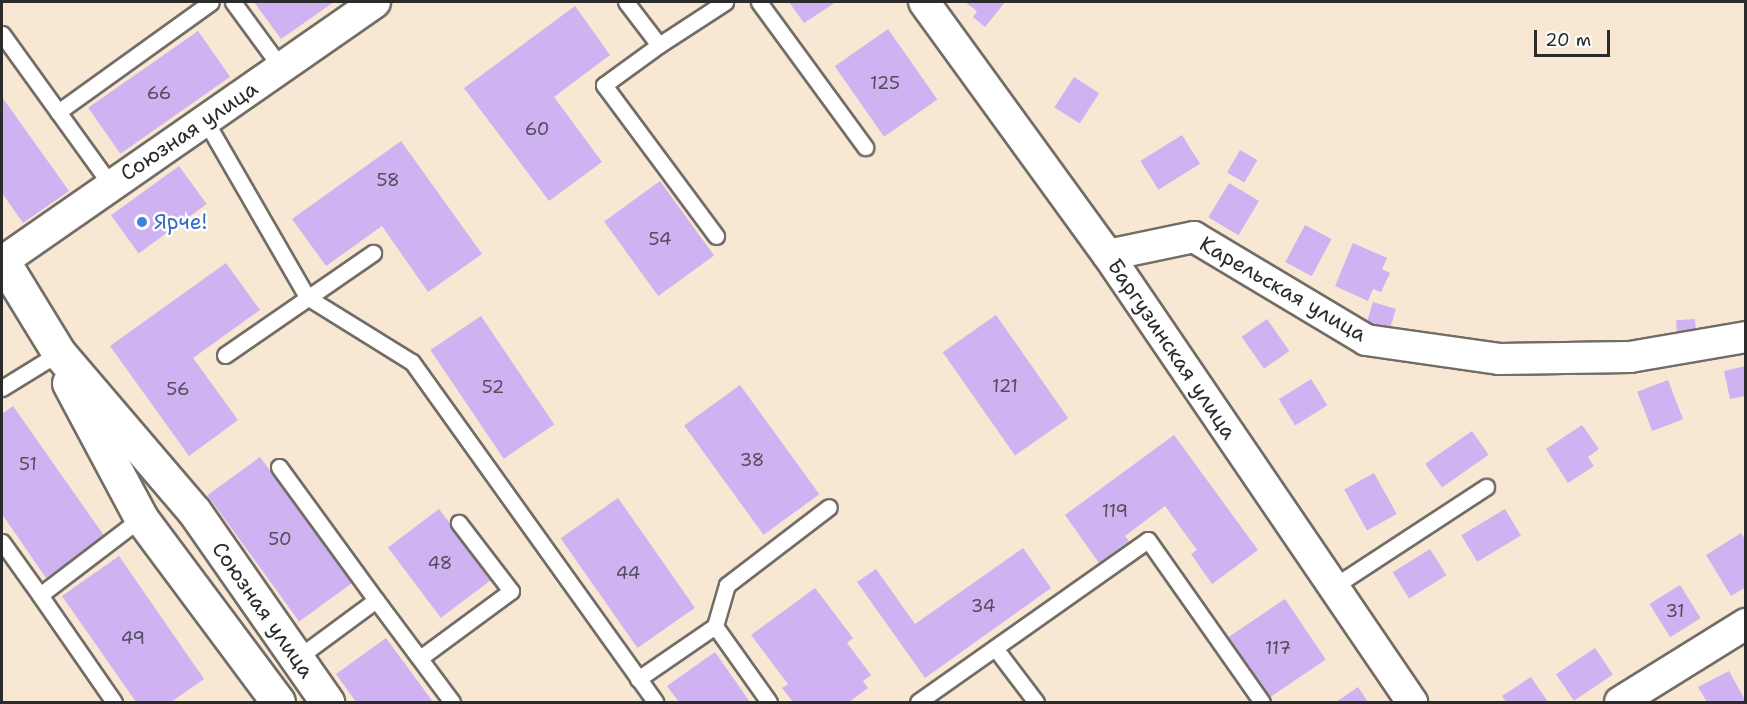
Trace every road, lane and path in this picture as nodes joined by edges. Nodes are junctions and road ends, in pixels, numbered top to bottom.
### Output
1 (211, 2) edge
2 (234, 2) edge
3 (375, 2) edge
4 (626, 2) edge
5 (724, 2) edge
6 (759, 2) edge
7 (924, 2) edge
8 (2, 34) edge
9 (659, 45) junction
10 (282, 69) junction
11 (57, 112) junction
12 (205, 120) junction
13 (865, 147) dead end
14 (110, 184) junction
15 (716, 236) dead end
16 (373, 253) dead end
17 (1108, 255) junction
18 (2, 261) edge
19 (307, 297) junction
20 (1746, 337) edge
21 (59, 353) junction
22 (225, 355) dead end
23 (2, 388) edge
24 (279, 467) dead end
25 (1486, 487) dead end
26 (829, 507) dead end
27 (141, 518) junction
28 (459, 523) dead end
29 (2, 542) edge
30 (1334, 587) junction
31 (40, 595) junction
32 (376, 600) junction
33 (1746, 624) edge
34 (715, 626) junction
35 (995, 648) junction
36 (420, 658) junction
37 (296, 659) junction
38 (638, 679) junction
39 (114, 702) edge
40 (278, 702) edge
41 (327, 702) edge
42 (452, 702) edge
43 (655, 702) edge
44 (769, 702) edge
45 (918, 702) edge
46 (1036, 702) edge
47 (1262, 702) edge
48 (1412, 702) edge
49 (1620, 702) edge

1 - 11 lane
2 - 10 lane
3 - 10 street, Союзная улица
4 - 9 lane
5 - 9 lane
6 - 13 lane
7 - 17 street, Баргузинская улица
8 - 11 lane
9 - 15 lane
10 - 12 street, Союзная улица
11 - 14 lane
12 - 14 street, Союзная улица
12 - 19 lane
14 - 18 street, Союзная улица
16 - 19 lane
17 - 20 street, Карельская улица
17 - 30 street, Баргузинская улица
18 - 21 street, Союзная улица
19 - 22 lane
19 - 38 lane
21 - 23 lane
21 - 27 street, Союзная улица
21 - 37 street, Союзная улица
24 - 32 lane
25 - 30 lane
26 - 34 lane
27 - 31 lane
27 - 40 street, Союзная улица
28 - 36 lane
29 - 31 lane
30 - 48 street, Баргузинская улица
31 - 39 lane
32 - 36 lane
32 - 37 lane
33 - 49 street
34 - 38 lane
34 - 44 lane
35 - 45 lane
35 - 46 lane
35 - 47 lane
36 - 42 lane
37 - 41 street, Союзная улица
38 - 43 lane

